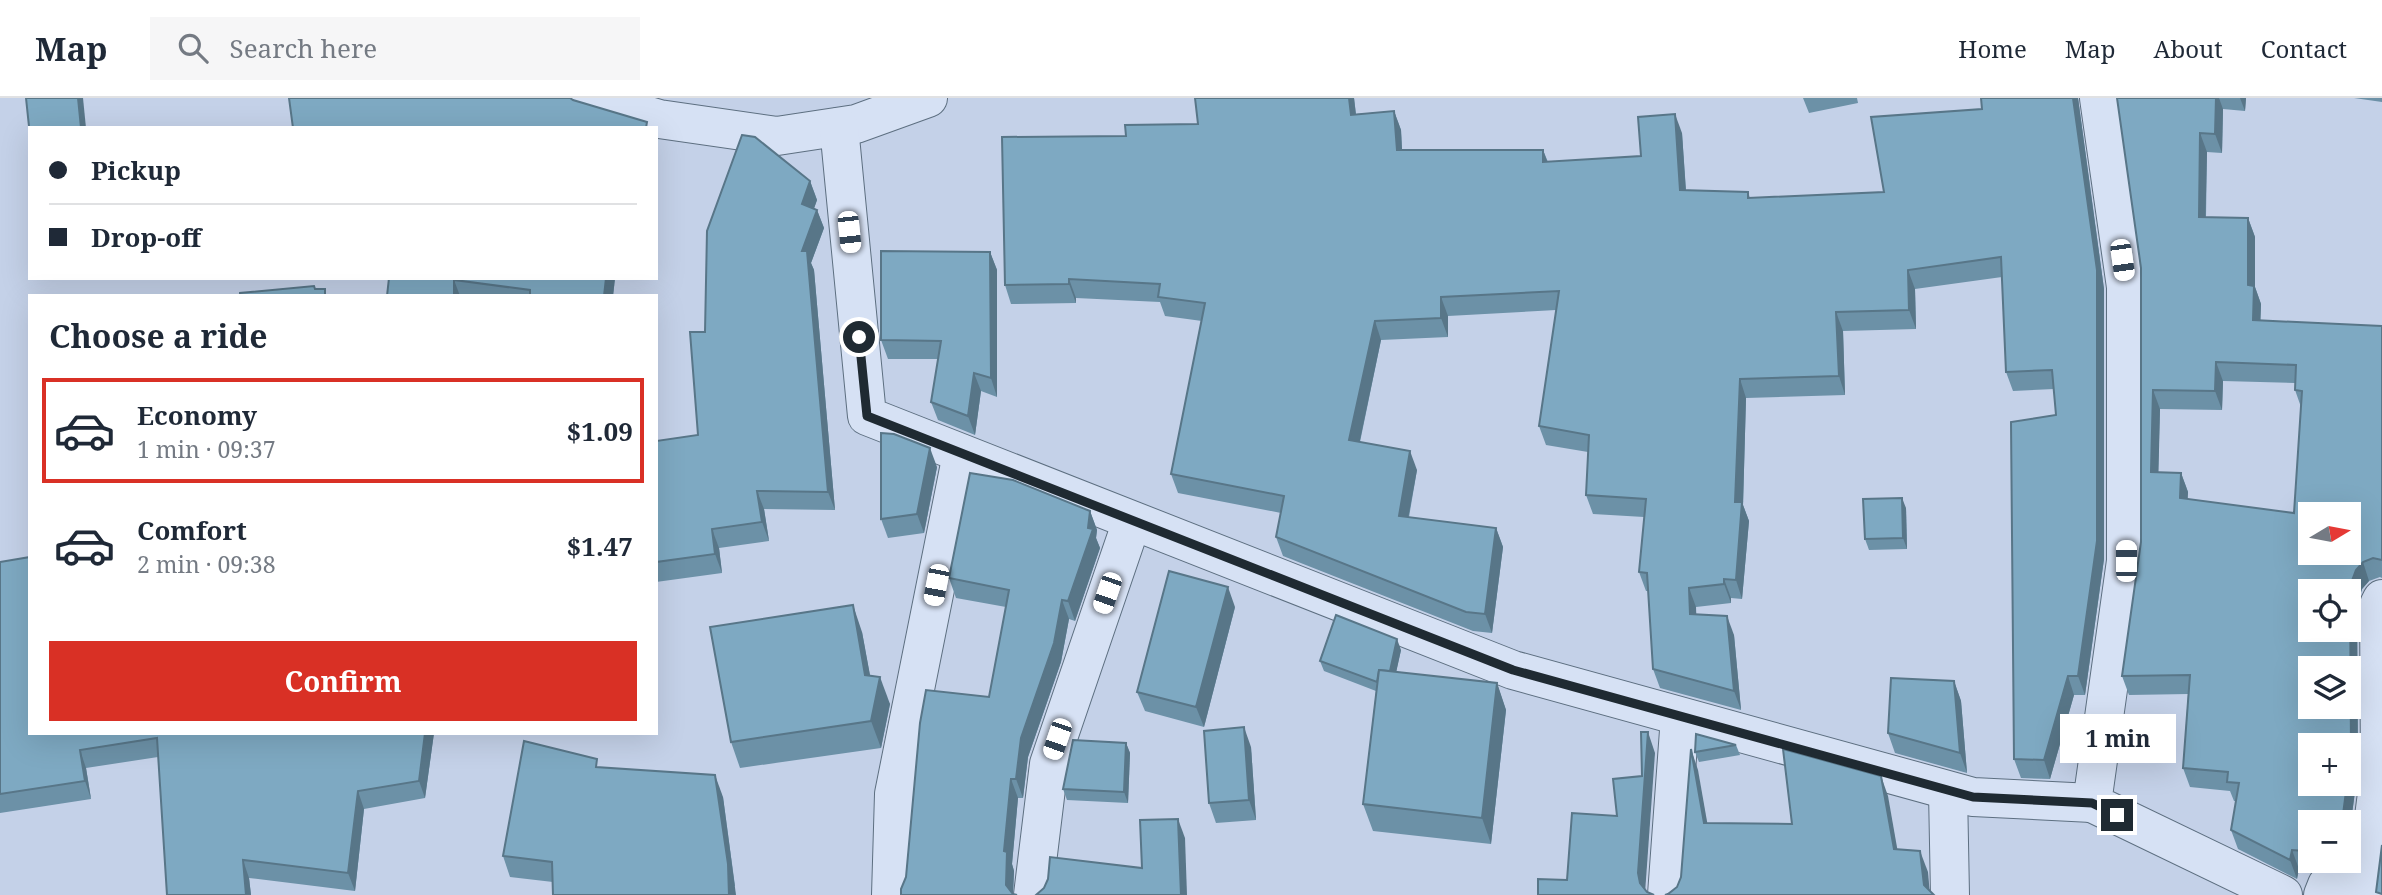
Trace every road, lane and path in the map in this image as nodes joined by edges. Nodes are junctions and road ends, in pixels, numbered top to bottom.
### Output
1 (587, 98) edge
2 (928, 98) edge
3 (2099, 98) edge
4 (680, 110) edge
5 (849, 116) edge
6 (962, 454) junction
7 (1132, 521) junction
8 (2382, 599) edge
9 (1680, 717) junction
10 (1948, 790) junction
11 (2092, 803) junction
12 (891, 895) edge
13 (1033, 895) edge
14 (1667, 895) edge
15 (1950, 895) edge
16 (2283, 895) edge
17 (2323, 895) edge
18 (2363, 895) edge

1 - 4 street
2 - 5 street
3 - 11 street
4 - 5 street
5 - 6 street
6 - 7 street
6 - 12 street
7 - 9 street
7 - 13 street
8 - 18 street
9 - 10 street
9 - 14 street
10 - 11 street
10 - 15 street
11 - 16 street
17 - 18 street

